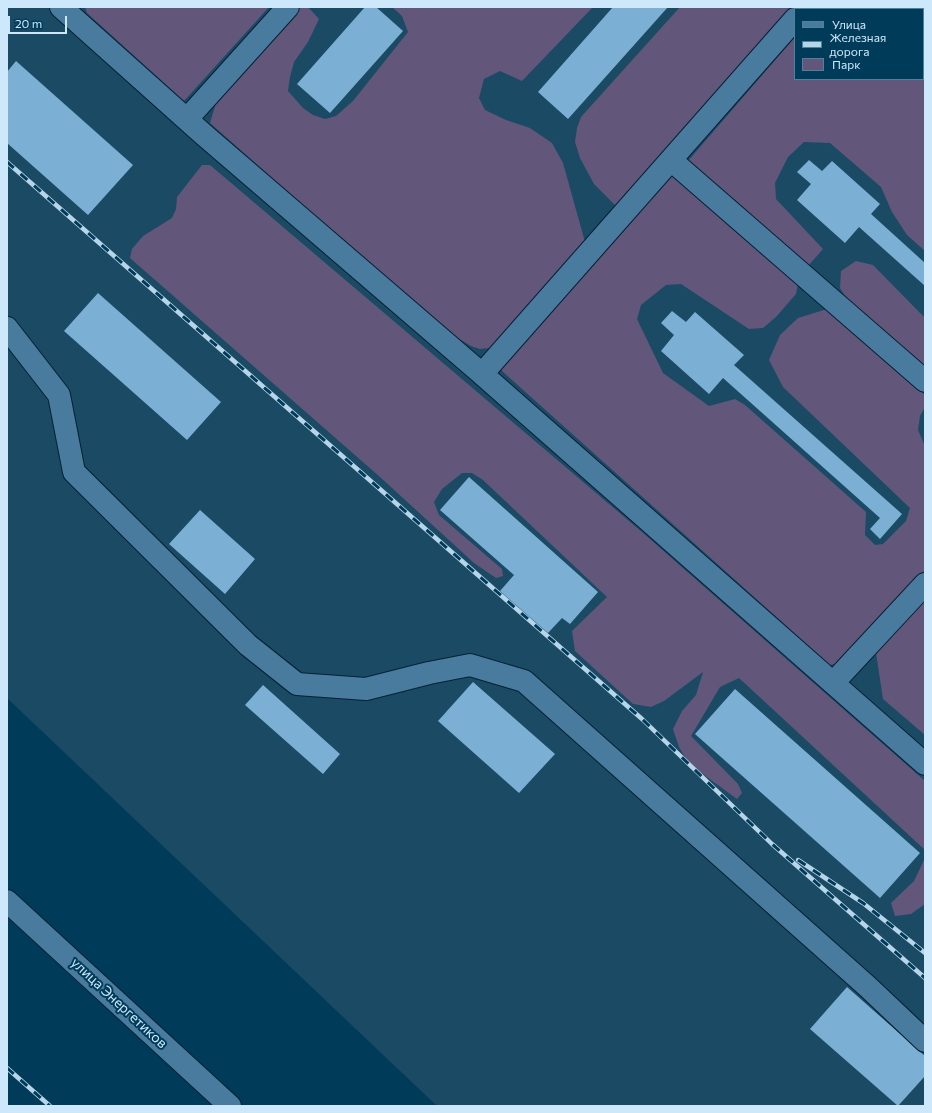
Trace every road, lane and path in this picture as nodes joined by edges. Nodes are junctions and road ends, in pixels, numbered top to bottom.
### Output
1 (61, 7) edge
2 (288, 7) edge
3 (794, 20) edge
4 (187, 119) junction
5 (670, 160) junction
6 (7, 328) edge
7 (482, 374) junction
8 (925, 381) edge
9 (925, 584) edge
10 (833, 683) junction
11 (925, 764) edge
12 (7, 900) edge
13 (925, 1041) edge
14 (230, 1106) edge

1 - 4 street
2 - 4 street
3 - 5 street
4 - 7 street
5 - 7 street
5 - 8 street
6 - 13 street
7 - 10 street
9 - 10 street
10 - 11 street
12 - 14 street, улица Энергетиков

